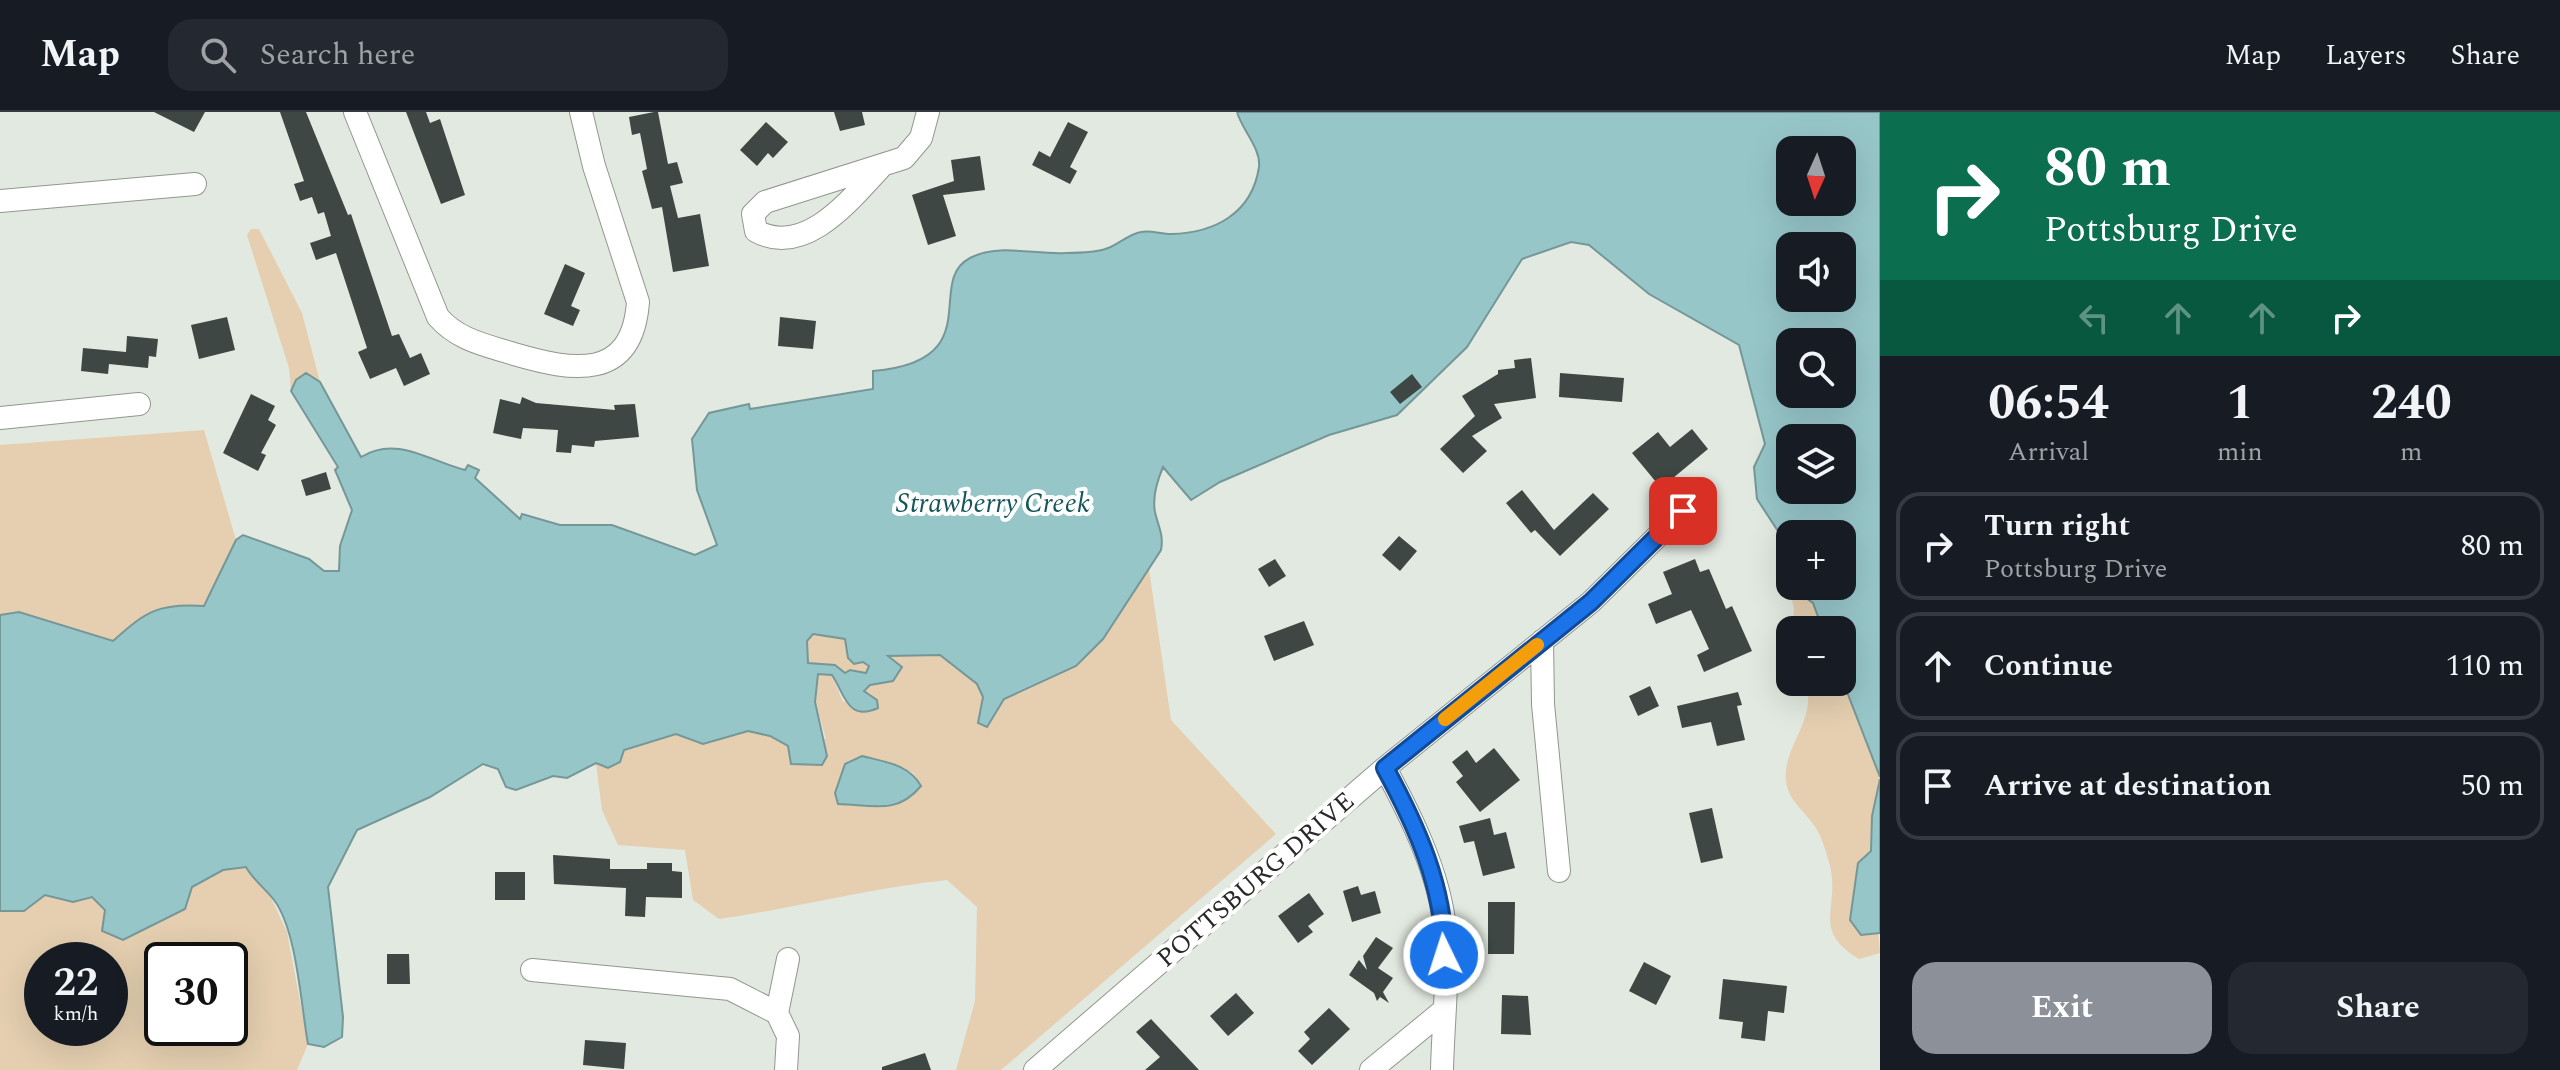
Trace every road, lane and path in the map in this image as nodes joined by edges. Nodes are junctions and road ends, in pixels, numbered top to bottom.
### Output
1 (355, 112) edge
2 (581, 112) edge
3 (928, 112) edge
4 (880, 168) junction
5 (195, 184) dead end
6 (0, 201) edge
7 (139, 404) dead end
8 (0, 418) edge
9 (1683, 511) dead end
10 (1542, 641) junction
11 (1385, 768) junction
12 (1559, 871) dead end
13 (788, 959) dead end
14 (532, 970) dead end
15 (1444, 1010) junction
16 (777, 1013) junction
17 (786, 1070) edge
18 (1035, 1070) edge
19 (1371, 1070) edge
20 (1442, 1070) edge

1 - 2 street
3 - 4 street
4 - 4 street
5 - 6 street
7 - 8 street
9 - 10 street, POTTSBURG DRIVE
10 - 11 street, POTTSBURG DRIVE
10 - 12 street
11 - 15 street
11 - 18 street, POTTSBURG DRIVE
13 - 16 street
14 - 16 street
15 - 19 street
15 - 20 street
16 - 17 street

